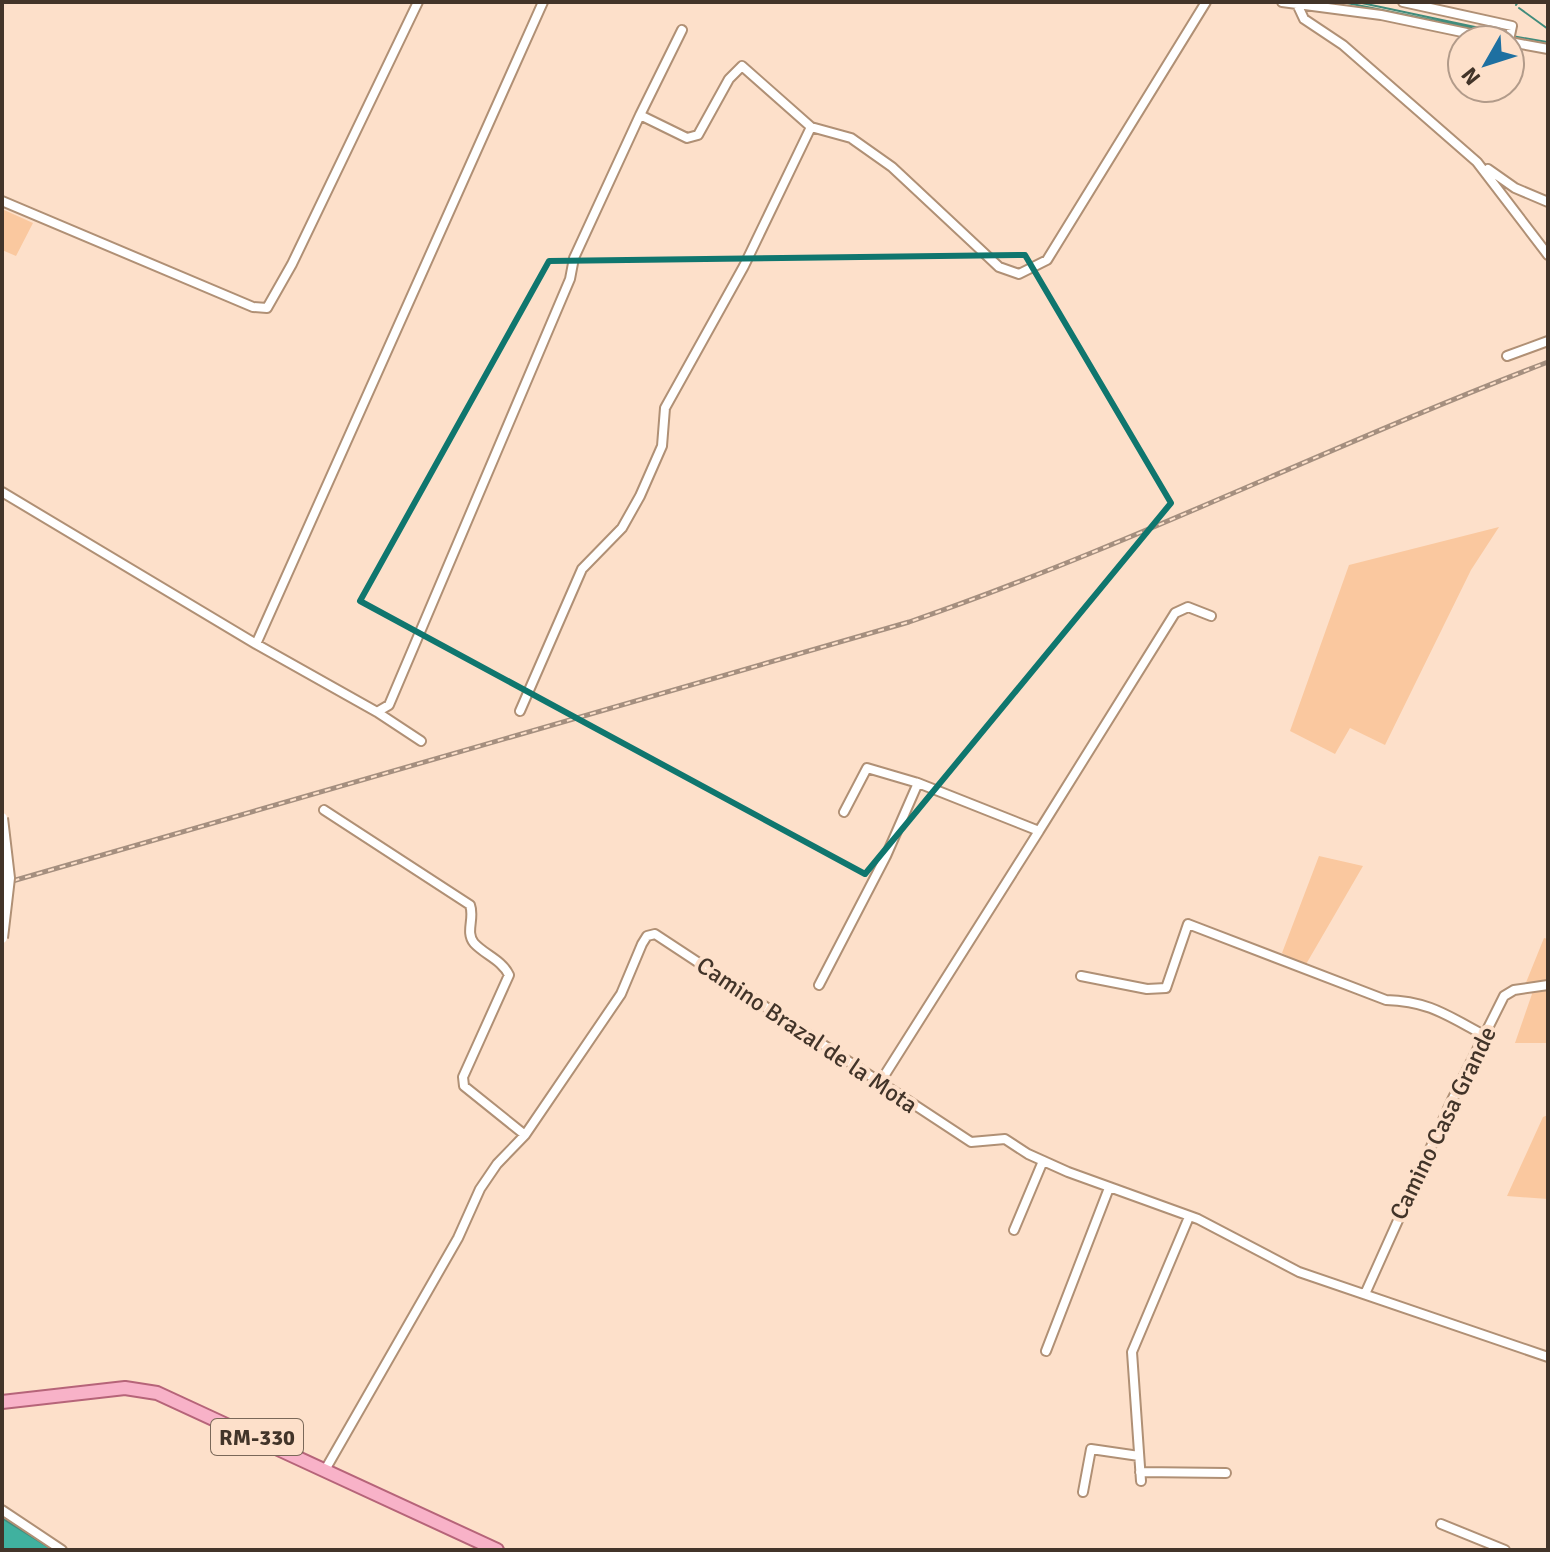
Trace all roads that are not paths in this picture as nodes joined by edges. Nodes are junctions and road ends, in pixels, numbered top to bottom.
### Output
1 (418, 2) edge
2 (543, 2) edge
3 (1206, 2) edge
4 (1282, 2) edge
5 (1403, 2) edge
6 (1297, 4) junction
7 (1503, 24) edge
8 (1446, 29) edge
9 (682, 30) dead end
10 (1526, 44) edge
11 (1548, 49) edge
12 (640, 115) junction
13 (811, 127) junction
14 (1477, 162) junction
15 (2, 201) edge
16 (1548, 202) edge
17 (1548, 255) edge
18 (1548, 341) edge
19 (1507, 356) dead end
20 (2, 492) edge
21 (1211, 616) dead end
22 (256, 644) junction
23 (520, 711) dead end
24 (377, 712) junction
25 (421, 741) dead end
26 (918, 783) junction
27 (324, 810) dead end
28 (844, 812) dead end
29 (2, 818) edge
30 (1039, 831) junction
31 (2, 938) edge
32 (1081, 976) dead end
33 (819, 985) dead end
34 (1548, 985) edge
35 (1484, 1035) junction
36 (879, 1084) junction
37 (525, 1135) junction
38 (1043, 1161) junction
39 (1109, 1188) junction
40 (1189, 1217) junction
41 (1014, 1230) dead end
42 (1365, 1294) junction
43 (1046, 1351) dead end
44 (1548, 1357) edge
45 (2, 1402) edge
46 (1139, 1456) junction
47 (325, 1470) junction
48 (1226, 1473) dead end
49 (1083, 1492) dead end
50 (2, 1510) edge
51 (1441, 1524) dead end
52 (62, 1550) edge
53 (497, 1550) edge
54 (1505, 1550) edge

1 - 15 street
2 - 22 street
3 - 13 street
4 - 6 street
5 - 7 street
6 - 8 street
6 - 14 street
9 - 12 street
10 - 11 street
12 - 13 street
12 - 24 street
13 - 23 street
14 - 16 street
14 - 17 street
18 - 19 street
20 - 22 street
21 - 30 street
22 - 24 street
24 - 25 street
26 - 28 street
26 - 30 street
26 - 33 street
27 - 37 street
29 - 31 street, bridge
30 - 36 street
32 - 35 street
34 - 35 street, Camino Casa Grande
35 - 42 street, Camino Casa Grande
36 - 37 street, Camino Brazal de la Mota
36 - 38 street, Camino Brazal de la Mota
37 - 47 street, Camino Brazal de la Mota
38 - 39 street, Camino Brazal de la Mota
38 - 41 street
39 - 40 street, Camino Brazal de la Mota
39 - 43 street
40 - 42 street, Camino Brazal de la Mota
40 - 46 street
42 - 44 street, Camino Brazal de la Mota
45 - 47 main road, RM-330
46 - 48 street
46 - 49 street
47 - 53 main road, RM-330
50 - 52 street
51 - 54 street

